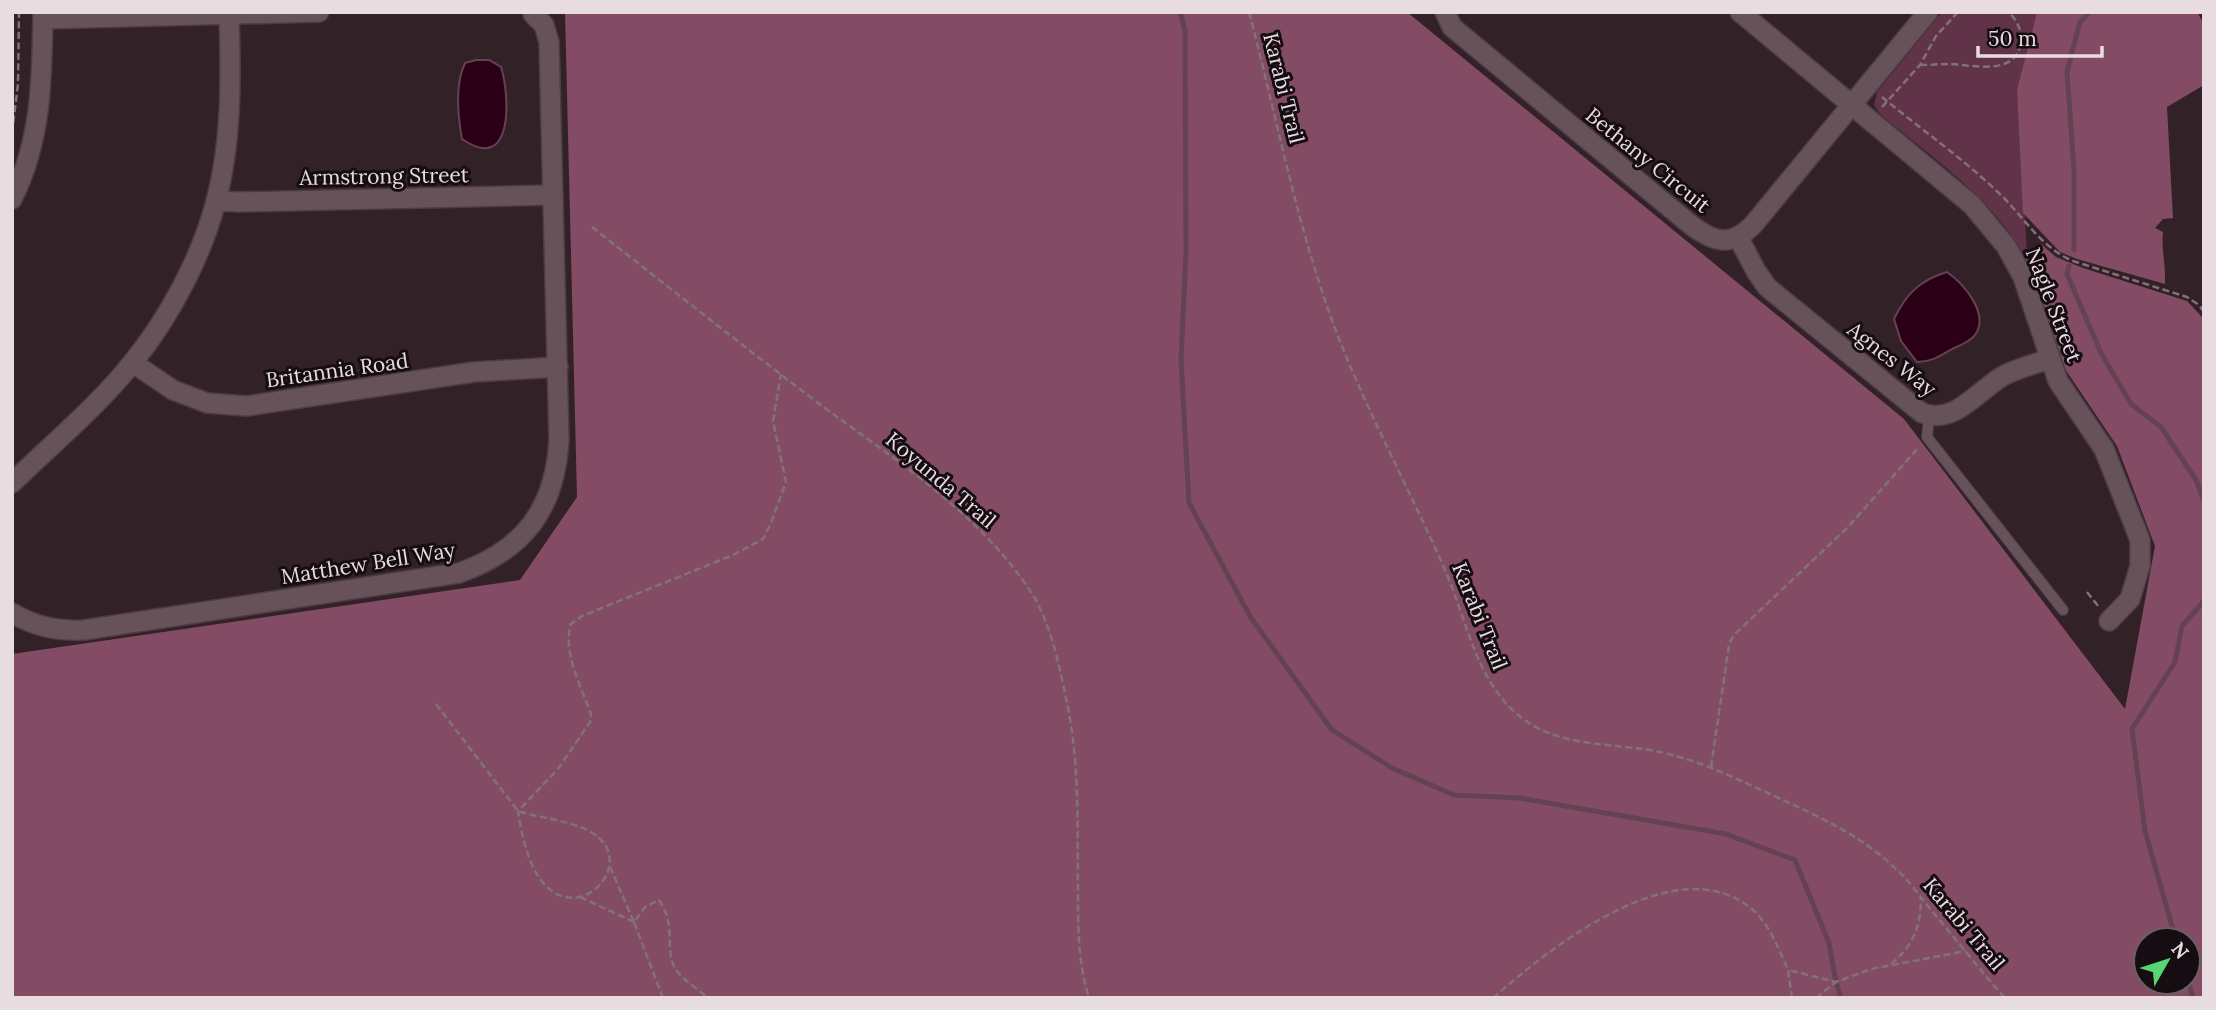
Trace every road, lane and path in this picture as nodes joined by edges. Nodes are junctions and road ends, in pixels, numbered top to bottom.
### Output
1 (19, 12) edge
2 (319, 12) edge
3 (1249, 12) edge
4 (1445, 12) edge
5 (1740, 12) edge
6 (1928, 12) edge
7 (1958, 12) edge
8 (2009, 12) edge
9 (533, 13) edge
10 (229, 15) junction
11 (43, 16) edge
12 (1920, 65) junction
13 (1876, 92) dead end
14 (1887, 102) junction
15 (1851, 105) junction
16 (1878, 113) dead end
17 (12, 133) edge
18 (553, 194) junction
19 (12, 199) edge
20 (216, 201) junction
21 (592, 227) dead end
22 (1738, 237) junction
23 (2204, 313) edge
24 (2050, 359) junction
25 (133, 363) junction
26 (558, 367) junction
27 (781, 374) junction
28 (1930, 416) junction
29 (1927, 437) junction
30 (12, 483) edge
31 (2063, 610) dead end
32 (12, 613) edge
33 (2109, 621) dead end
34 (436, 704) dead end
35 (1711, 767) junction
36 (518, 811) junction
37 (610, 867) junction
38 (580, 897) junction
39 (1921, 897) junction
40 (634, 922) junction
41 (1966, 951) junction
42 (1889, 966) junction
43 (1788, 970) junction
44 (1836, 982) junction
45 (663, 998) edge
46 (708, 998) edge
47 (1089, 998) edge
48 (1493, 998) edge
49 (1791, 998) edge
50 (1816, 998) edge
51 (2005, 998) edge

1 - 17 path
2 - 10 street
3 - 35 path, Karabi Trail
4 - 22 street, Bethany Circuit
5 - 15 street, Nagle Street
6 - 15 street
7 - 12 path
8 - 12 path
9 - 18 street, Matthew Bell Way
10 - 11 street
10 - 20 street
11 - 19 street
12 - 14 path
13 - 14 path
14 - 16 path
14 - 23 path
15 - 22 street
15 - 24 street, Nagle Street
18 - 20 street, Armstrong Street
18 - 26 street, Matthew Bell Way
20 - 25 street
21 - 27 path, Koyunda Trail
22 - 28 street, Agnes Way
24 - 28 street, Agnes Way
24 - 33 street, Nagle Street
25 - 26 street, Britannia Road
25 - 30 street
26 - 32 street, Matthew Bell Way
27 - 36 path
27 - 47 path, Koyunda Trail
28 - 29 lane
29 - 31 lane
29 - 35 path
34 - 36 path
35 - 39 path, Karabi Trail
36 - 37 path
36 - 38 path
37 - 38 path
37 - 40 path
38 - 40 path
39 - 41 path, Karabi Trail
39 - 42 path
40 - 45 path
40 - 46 path
41 - 42 path
41 - 51 path, Karabi Trail
42 - 44 path
43 - 44 path
43 - 48 path
43 - 49 path
44 - 50 path

